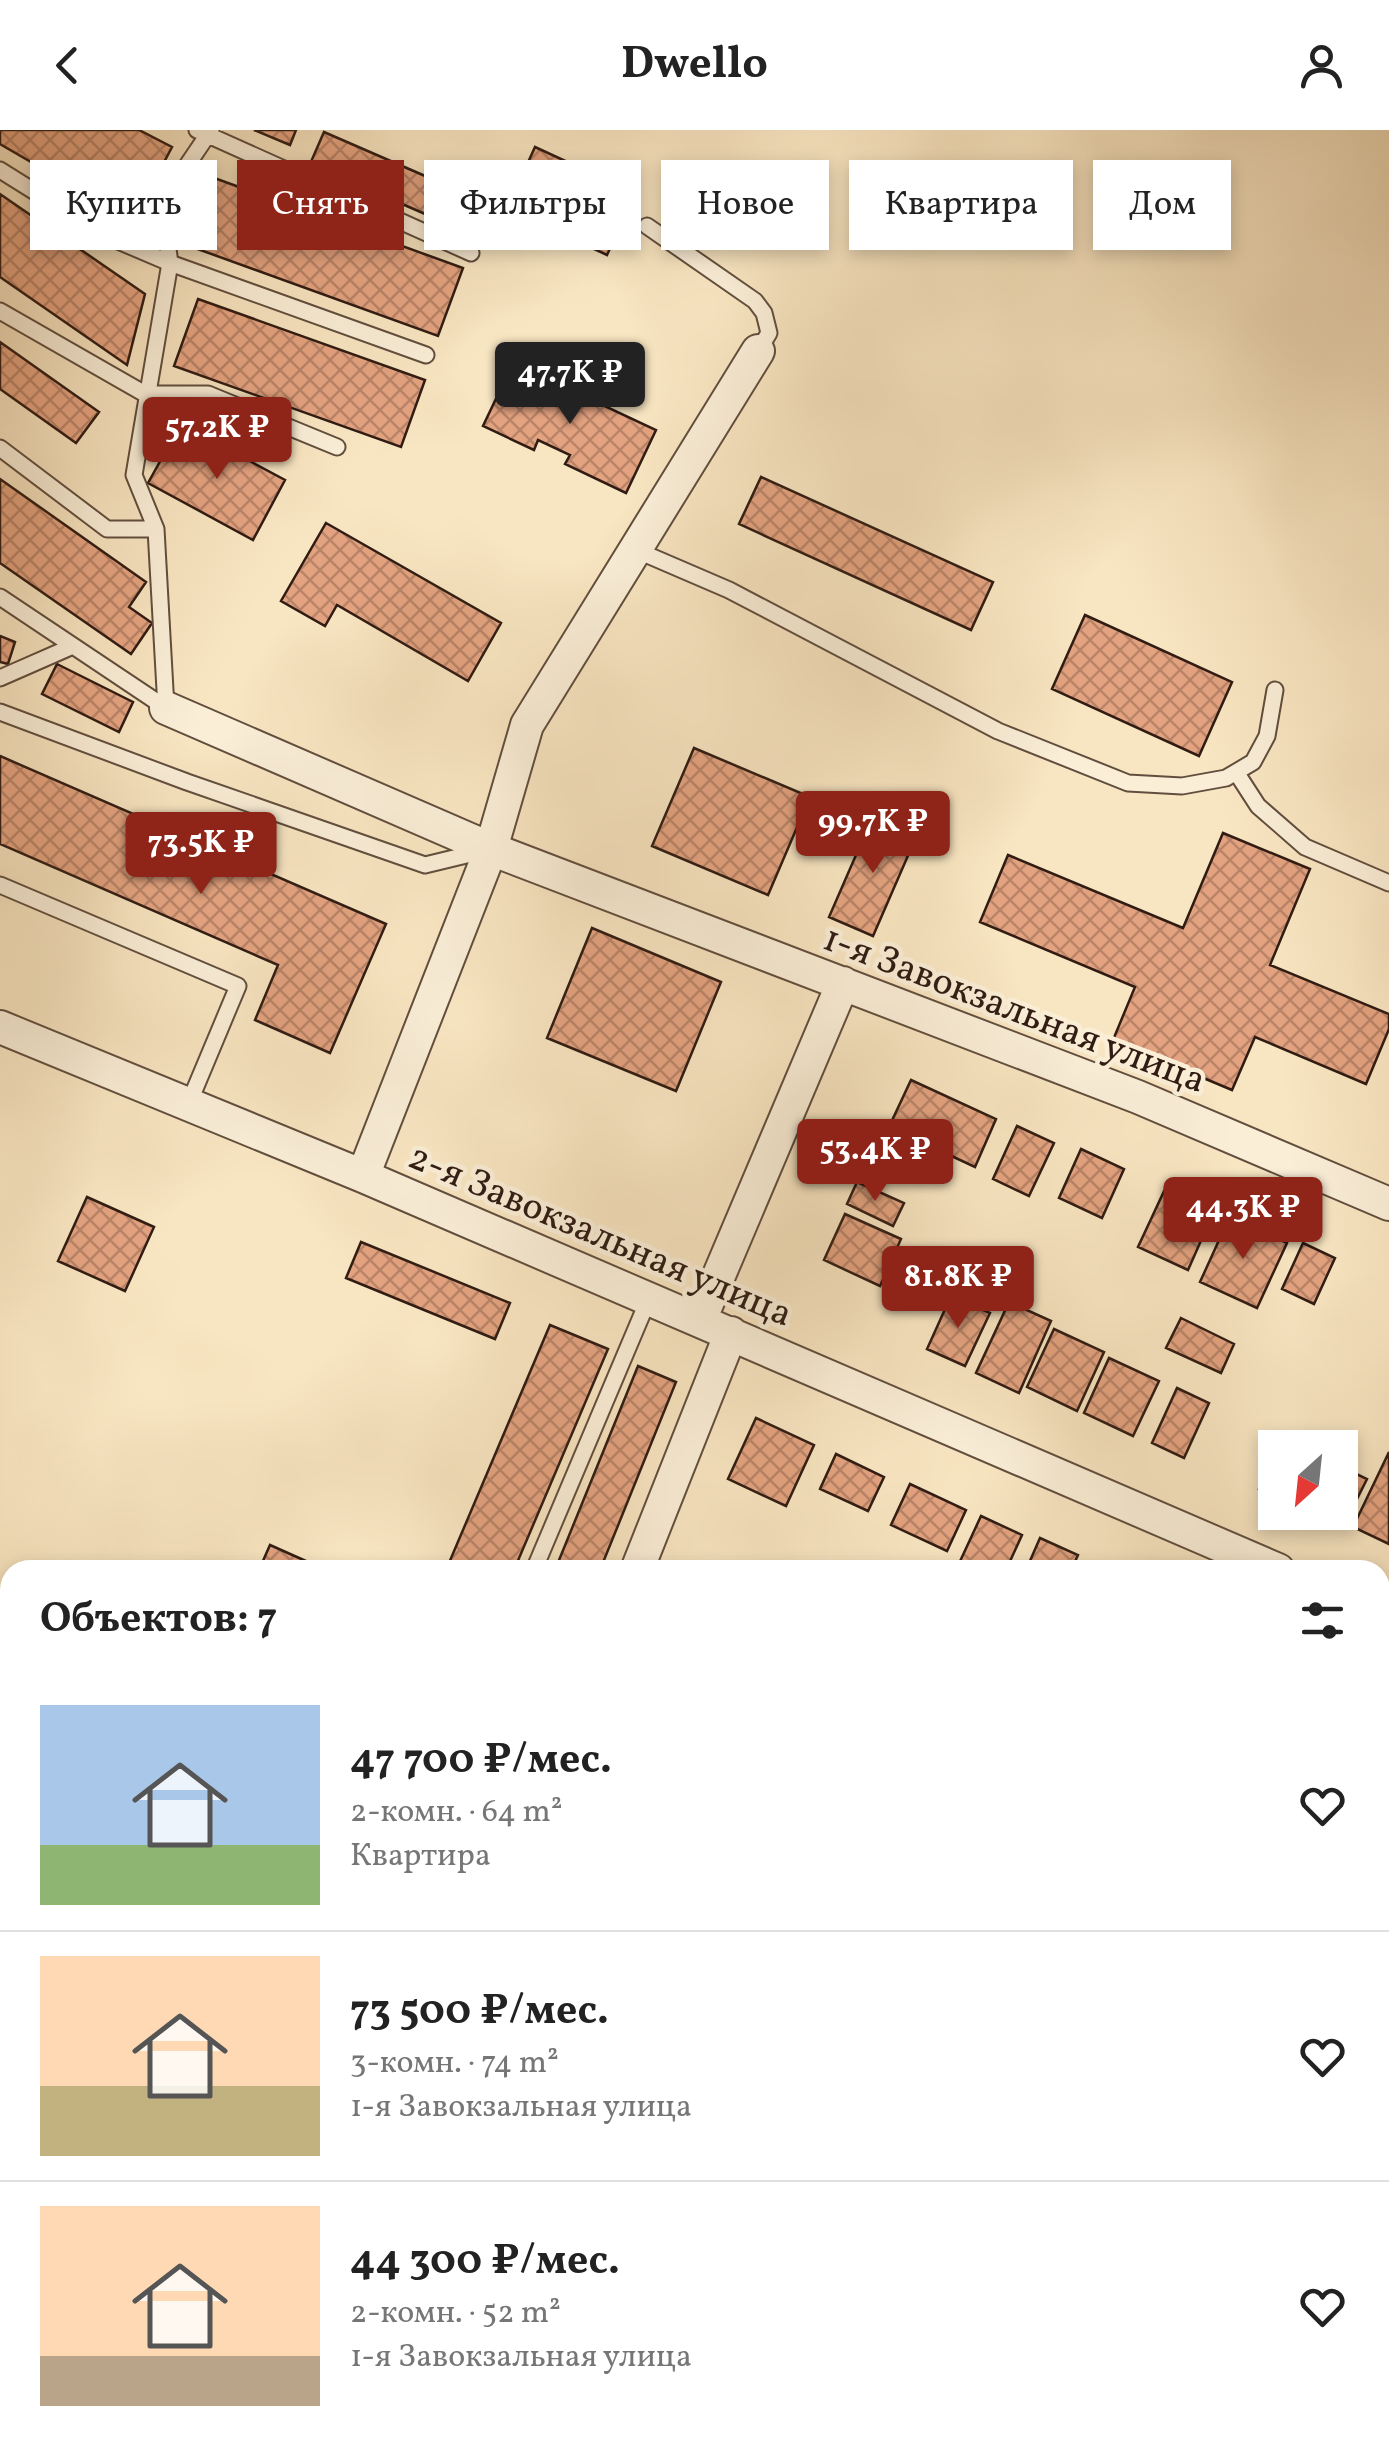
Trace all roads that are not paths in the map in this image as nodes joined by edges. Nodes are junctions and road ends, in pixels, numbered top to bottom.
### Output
1 (205, 132) edge
2 (0, 170) edge
3 (646, 226) dead end
4 (470, 253) dead end
5 (170, 263) junction
6 (0, 311) edge
7 (758, 351) joint
8 (426, 355) dead end
9 (145, 394) junction
10 (337, 447) dead end
11 (0, 448) edge
12 (156, 529) junction
13 (636, 550) junction
14 (0, 597) edge
15 (73, 646) junction
16 (0, 678) edge
17 (1275, 690) dead end
18 (166, 708) junction
19 (0, 712) edge
20 (1236, 772) junction
21 (491, 849) junction
22 (1389, 883) edge
23 (0, 885) edge
24 (842, 984) junction
25 (0, 1027) edge
26 (189, 1103) junction
27 (363, 1176) junction
28 (1389, 1204) edge
29 (649, 1298) junction
30 (700, 1320) junction
31 (731, 1333) junction
32 (538, 1560) edge
33 (641, 1560) edge
34 (1255, 1560) edge

1 - 4 lane
1 - 5 lane
2 - 5 lane
3 - 7 lane
5 - 8 lane
5 - 9 lane
6 - 9 lane
7 - 13 street
9 - 10 lane
9 - 12 lane
11 - 12 lane
12 - 18 lane
13 - 20 lane
13 - 21 street
14 - 15 lane
15 - 16 lane
15 - 18 lane
17 - 20 lane
18 - 21 street, 1-я Завокзальная улица
19 - 21 lane
20 - 22 lane
21 - 24 street, 1-я Завокзальная улица
21 - 27 street
23 - 26 lane
24 - 28 street, 1-я Завокзальная улица
24 - 30 street
25 - 26 street, 2-я Завокзальная улица
26 - 27 street, 2-я Завокзальная улица
27 - 29 street, 2-я Завокзальная улица
29 - 30 street, 2-я Завокзальная улица
29 - 32 lane
30 - 31 street, 2-я Завокзальная улица
31 - 33 street
31 - 34 street, 2-я Завокзальная улица

